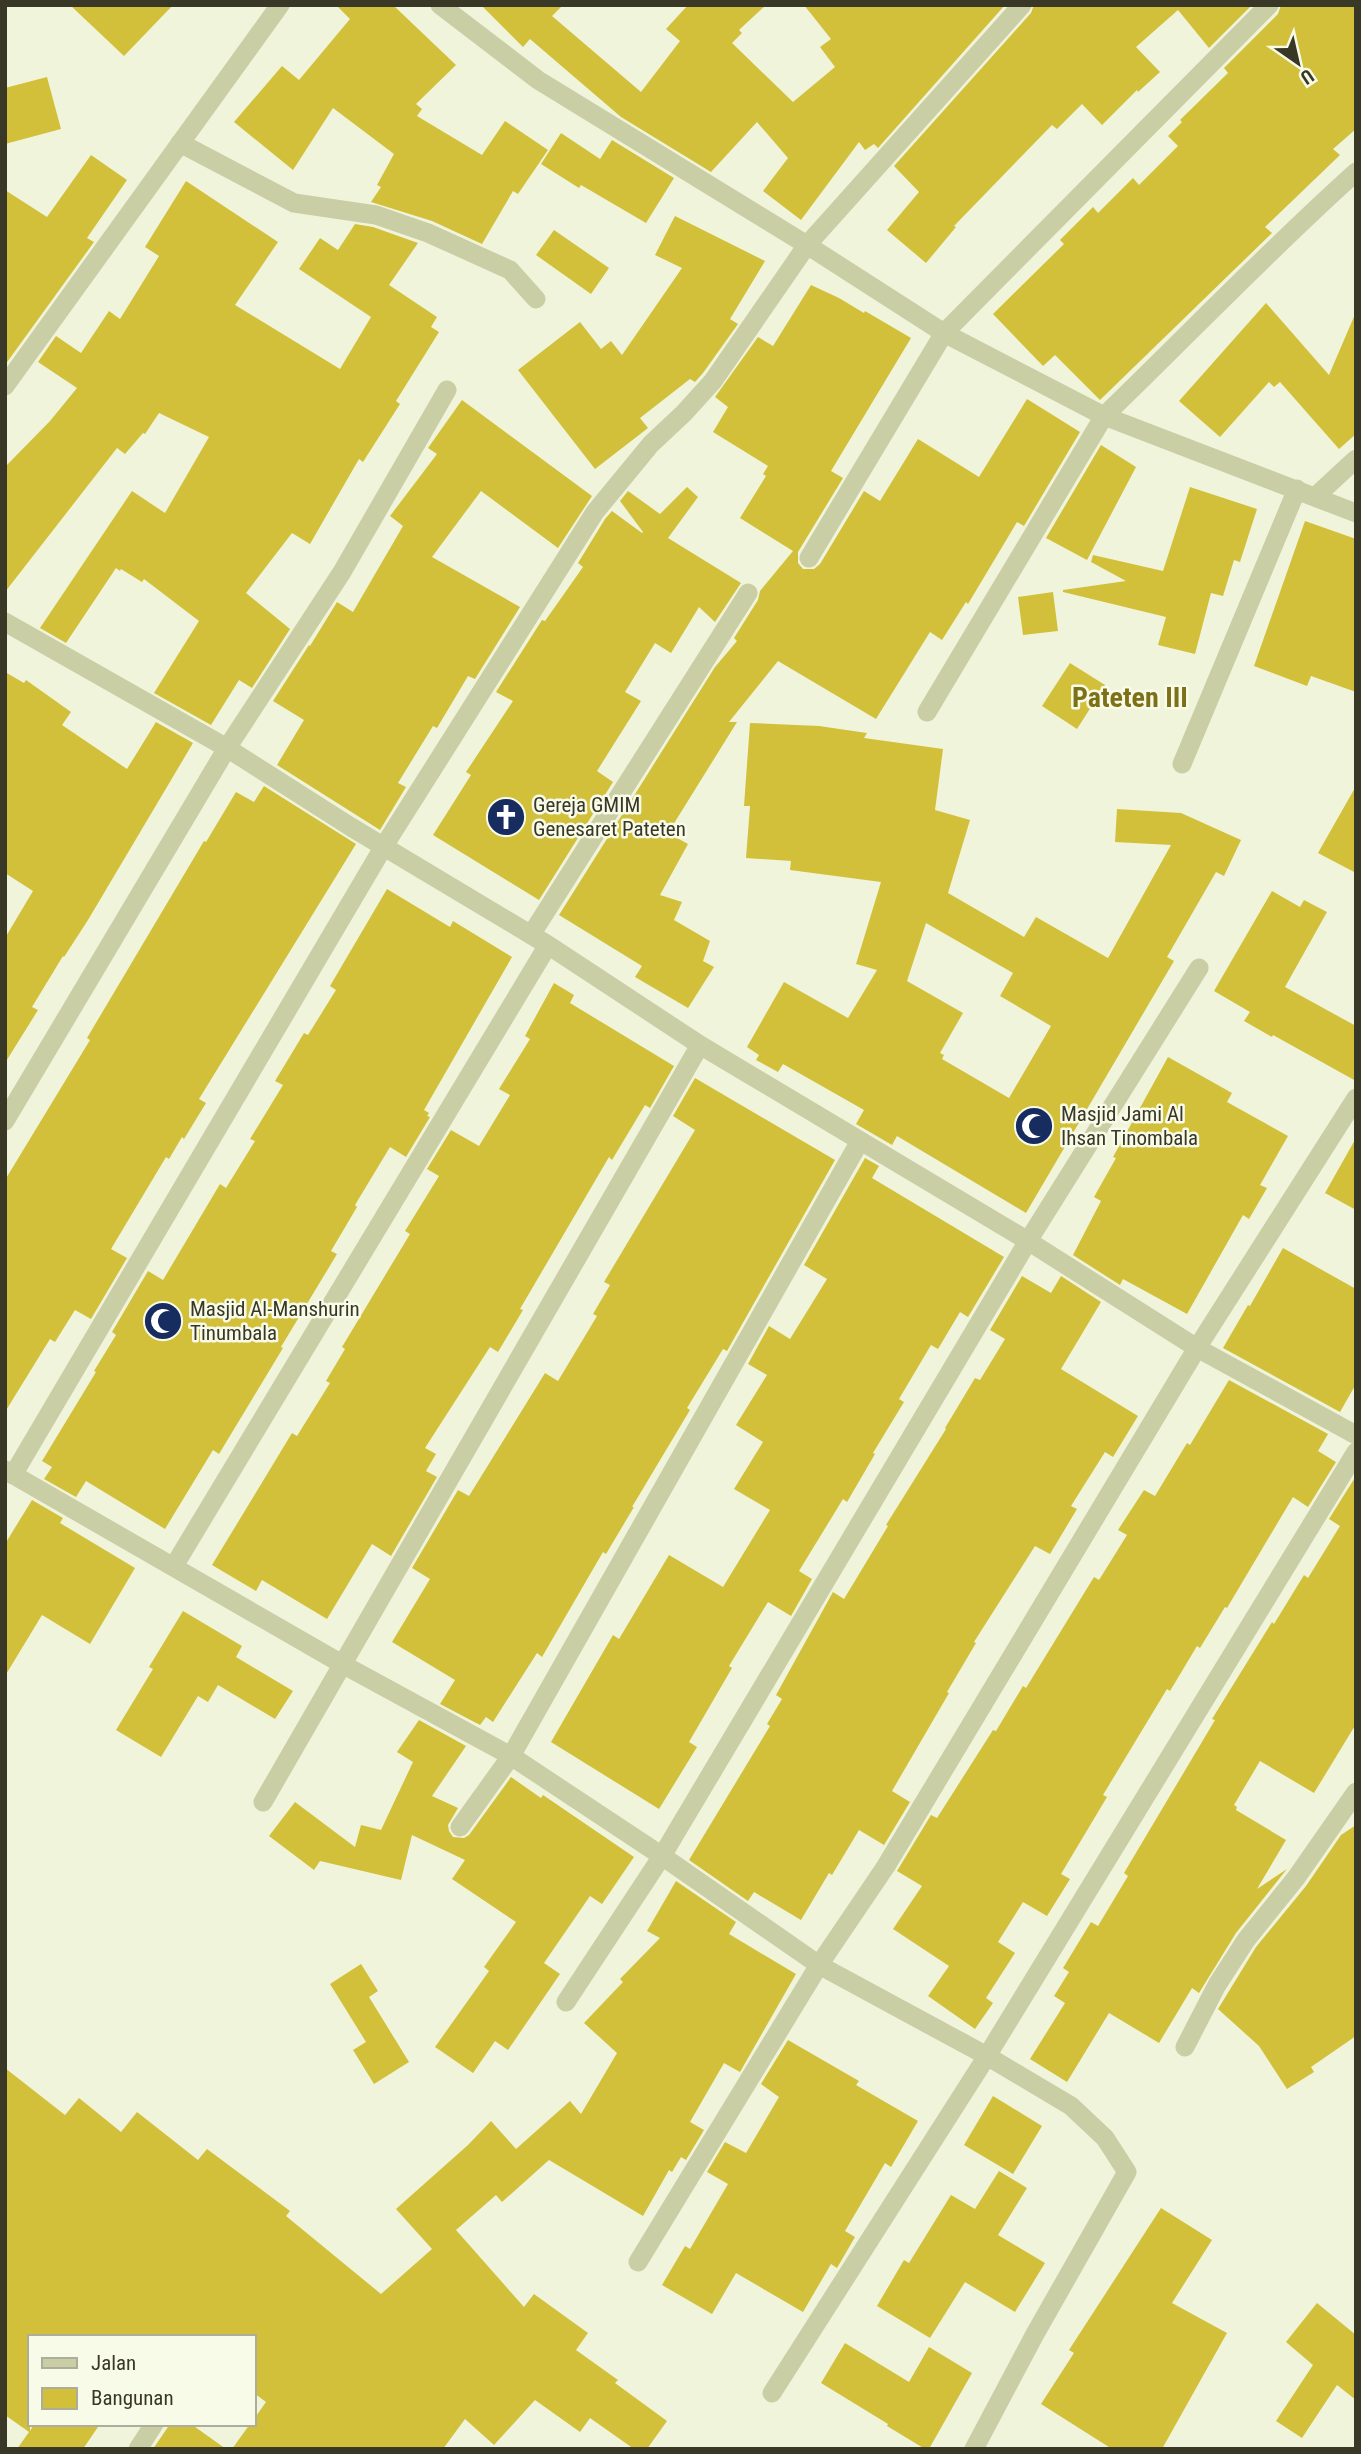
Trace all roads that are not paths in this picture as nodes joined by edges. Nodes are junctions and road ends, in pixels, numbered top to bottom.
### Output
1 (280, 5) edge
2 (440, 5) edge
3 (1022, 5) edge
4 (1269, 5) edge
5 (180, 143) junction
6 (1356, 172) edge
7 (807, 245) junction
8 (536, 299) dead end
9 (944, 333) junction
10 (5, 386) edge
11 (447, 390) dead end
12 (1104, 416) junction
13 (1356, 459) edge
14 (1307, 492) junction
15 (1356, 513) edge
16 (809, 558) dead end
17 (748, 593) dead end
18 (5, 622) edge
19 (927, 712) dead end
20 (227, 748) junction
21 (1182, 764) dead end
22 (384, 846) junction
23 (540, 940) junction
24 (1199, 968) dead end
25 (700, 1045) junction
26 (1356, 1098) edge
27 (5, 1121) edge
28 (860, 1141) junction
29 (1028, 1241) junction
30 (1197, 1348) junction
31 (1356, 1436) edge
32 (1356, 1452) edge
33 (9, 1472) edge
34 (174, 1566) junction
35 (342, 1664) junction
36 (511, 1756) junction
37 (1356, 1792) edge
38 (263, 1802) dead end
39 (460, 1827) dead end
40 (662, 1856) junction
41 (819, 1965) junction
42 (566, 2001) dead end
43 (1185, 2047) dead end
44 (987, 2056) junction
45 (638, 2262) dead end
46 (772, 2393) dead end
47 (153, 2426) edge
48 (138, 2449) edge
49 (974, 2449) edge

1 - 5 street
2 - 7 street
3 - 7 street
4 - 9 street
5 - 8 street
5 - 10 street
6 - 12 street
7 - 9 street
7 - 22 street
9 - 12 street
9 - 16 street
11 - 20 street
12 - 14 street
12 - 19 street
13 - 14 street
14 - 15 street
14 - 21 street
17 - 23 street
18 - 20 street
20 - 22 street
20 - 27 street
22 - 23 street
22 - 33 street
23 - 25 street
23 - 34 street
24 - 29 street
25 - 28 street
25 - 35 street
26 - 30 street
28 - 29 street
28 - 36 street
29 - 30 street
29 - 40 street
30 - 31 street
30 - 41 street
32 - 44 street
33 - 34 street
34 - 35 street
35 - 36 street
35 - 38 street
36 - 39 street
36 - 40 street
37 - 43 street
40 - 41 street
40 - 42 street
41 - 44 street
41 - 45 street
44 - 46 street
44 - 49 street
47 - 48 street

